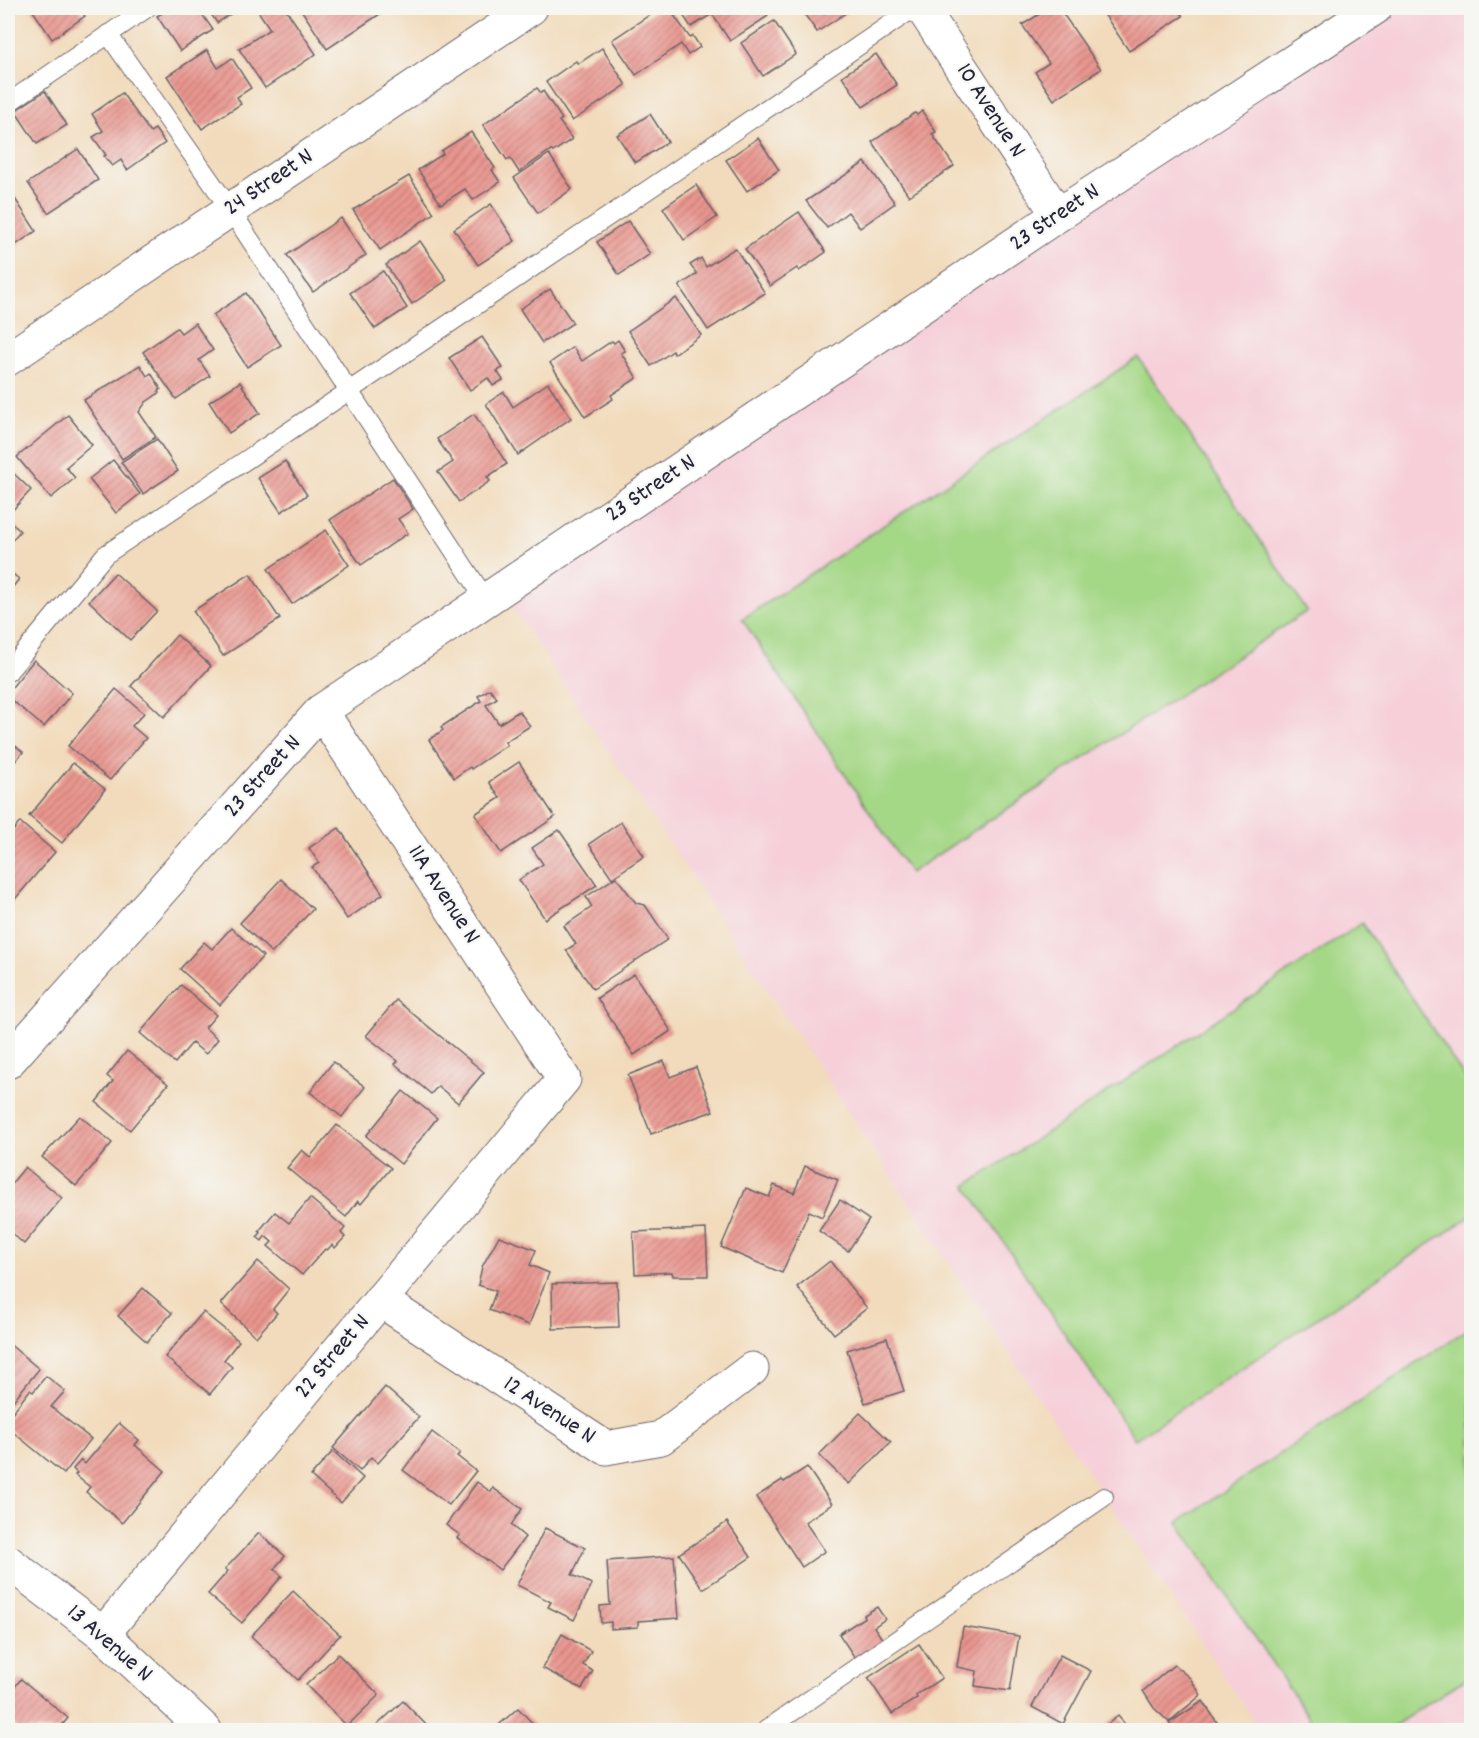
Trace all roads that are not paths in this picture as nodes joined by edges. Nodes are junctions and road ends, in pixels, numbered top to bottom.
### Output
1 (147, 8) edge
2 (531, 8) edge
3 (914, 8) edge
4 (922, 8) edge
5 (1375, 8) edge
6 (108, 34) junction
7 (8, 103) edge
8 (230, 209) junction
9 (1058, 215) junction
10 (8, 359) edge
11 (348, 391) junction
12 (486, 600) junction
13 (8, 672) edge
14 (321, 711) junction
15 (8, 1062) edge
16 (564, 1079) joint
17 (380, 1300) junction
18 (752, 1369) dead end
19 (1104, 1497) dead end
20 (8, 1562) edge
21 (103, 1634) junction
22 (205, 1731) edge
23 (766, 1731) edge

1 - 6 lane
2 - 8 street, 24 Street N
3 - 11 lane
4 - 9 street, 10 Avenue N
5 - 9 street, 23 Street N
6 - 7 lane
6 - 8 lane
8 - 10 street, 24 Street N
8 - 11 lane
9 - 12 street, 23 Street N
11 - 12 lane
11 - 13 lane
12 - 14 street, 23 Street N
14 - 15 street, 23 Street N
14 - 16 street, 11A Avenue N
16 - 17 street, 22 Street N
17 - 18 street, 12 Avenue N
17 - 21 street, 22 Street N
19 - 23 lane
20 - 21 street, 13 Avenue N
21 - 22 street, 13 Avenue N

